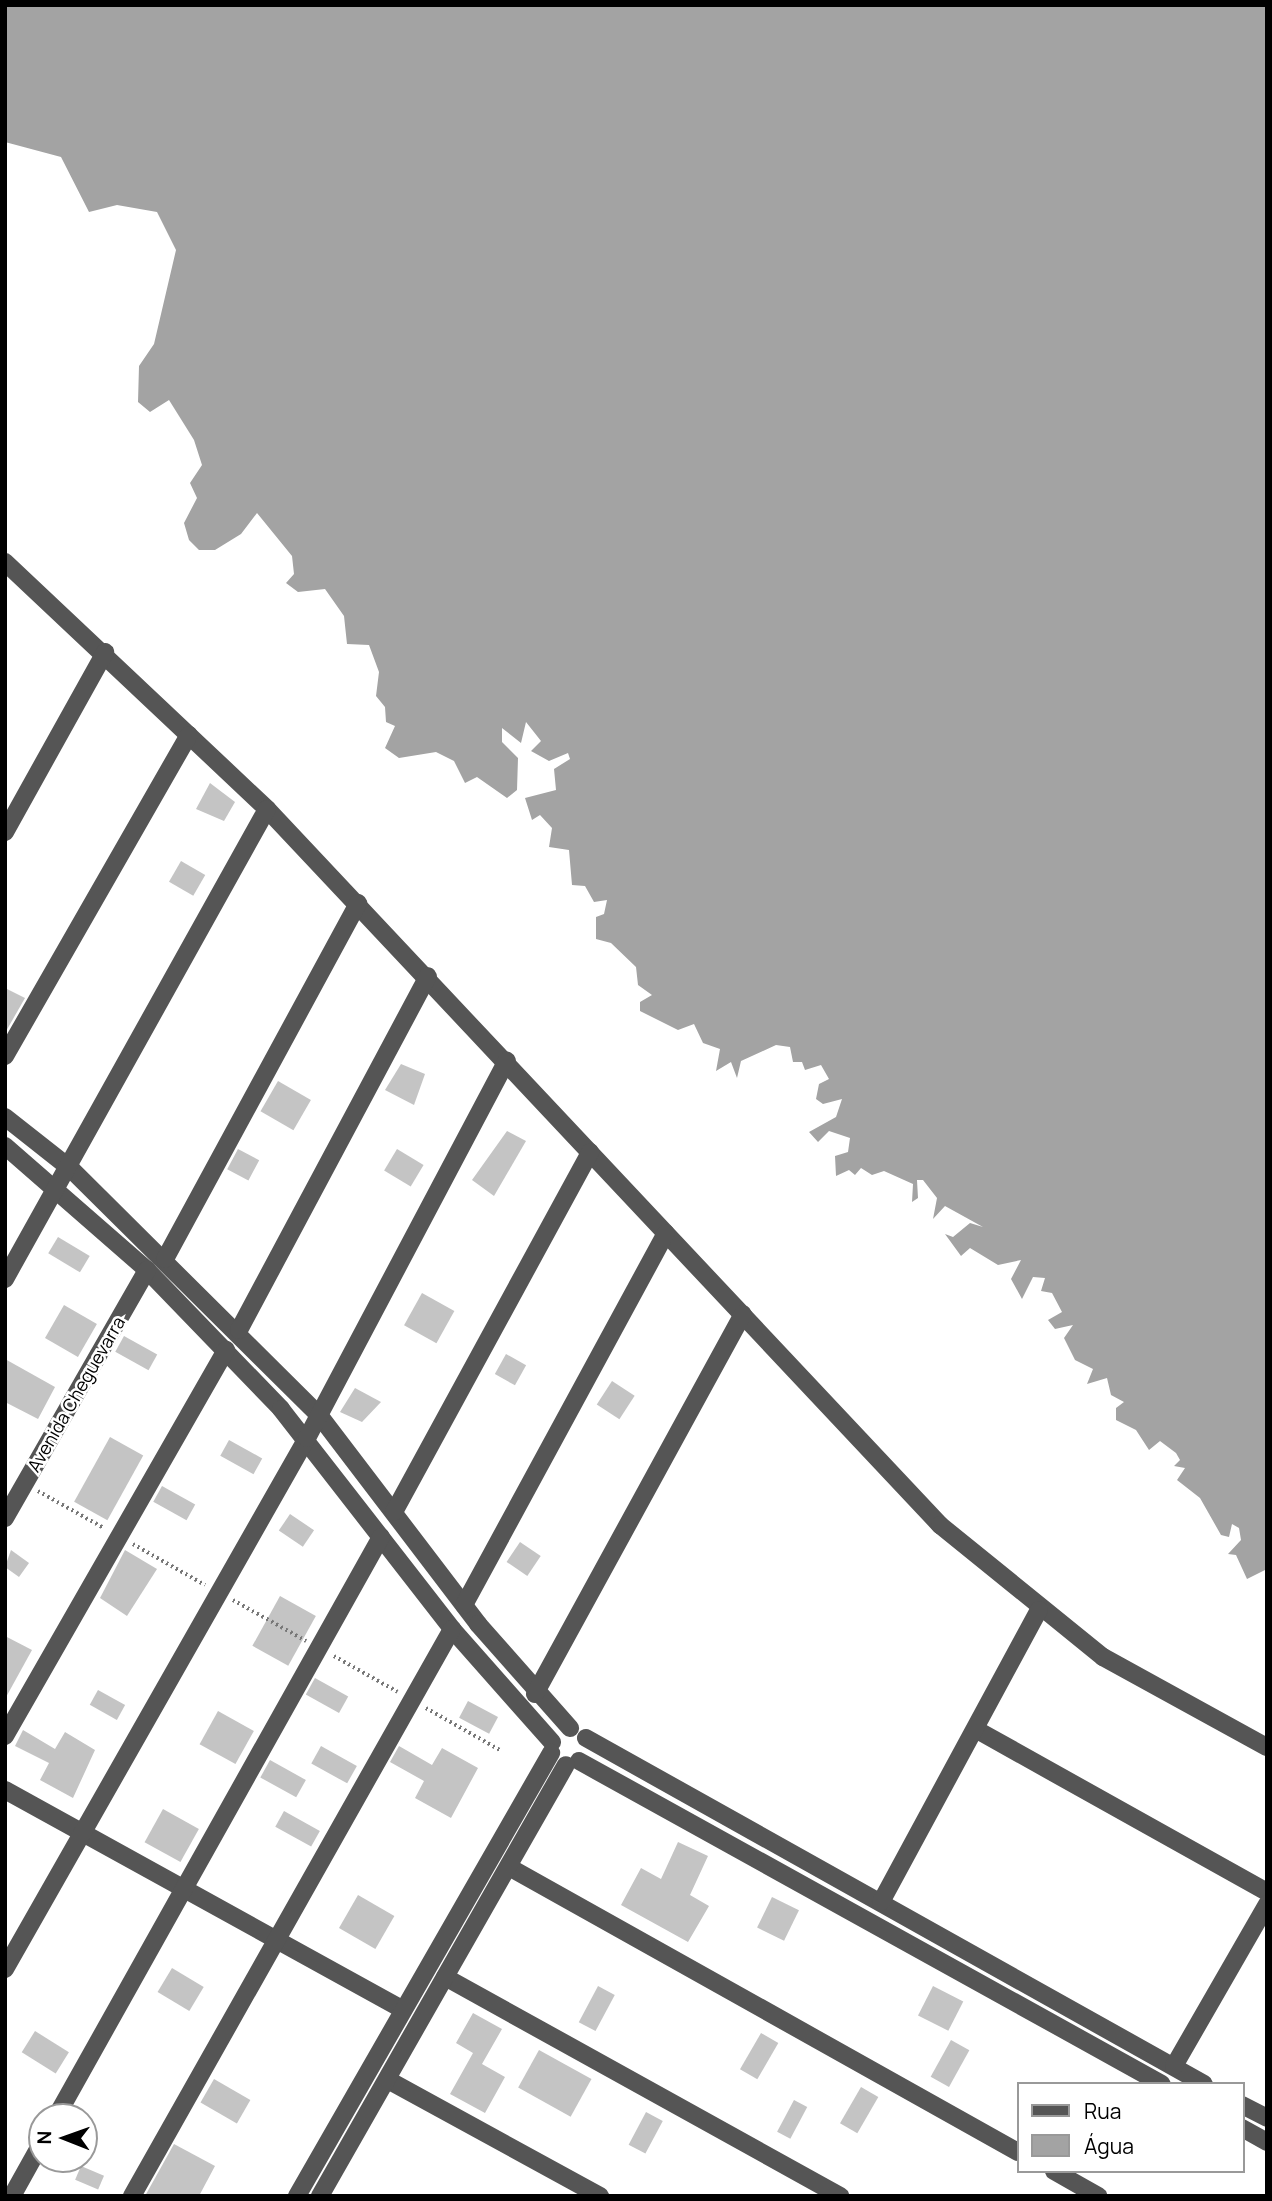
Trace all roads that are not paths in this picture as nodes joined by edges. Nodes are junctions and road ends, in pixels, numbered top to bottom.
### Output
1 (10, 567) edge
2 (5, 588) edge
3 (105, 652) junction
4 (189, 735) junction
5 (267, 809) junction
6 (5, 832) edge
7 (358, 903) junction
8 (428, 976) junction
9 (5, 1056) edge
10 (507, 1061) junction
11 (5, 1117) edge
12 (5, 1146) edge
13 (590, 1152) junction
14 (72, 1170) junction
15 (60, 1191) junction
16 (666, 1233) junction
17 (165, 1259) junction
18 (147, 1270) junction
19 (5, 1279) edge
20 (743, 1314) junction
21 (239, 1329) junction
22 (226, 1350) junction
23 (319, 1415) junction
24 (307, 1438) junction
25 (394, 1512) junction
26 (5, 1518) edge
27 (381, 1537) junction
28 (464, 1605) junction
29 (1039, 1610) junction
30 (452, 1629) junction
31 (535, 1694) junction
32 (570, 1728) junction
33 (977, 1730) junction
34 (5, 1736) edge
35 (586, 1738) junction
36 (551, 1747) junction
37 (1267, 1747) edge
38 (573, 1763) junction
39 (5, 1790) edge
40 (83, 1831) junction
41 (509, 1867) junction
42 (182, 1887) junction
43 (1267, 1892) edge
44 (881, 1902) junction
45 (1267, 1904) edge
46 (275, 1938) junction
47 (5, 1969) edge
48 (445, 1977) junction
49 (402, 2009) junction
50 (1174, 2066) junction
51 (388, 2080) junction
52 (1158, 2082) edge
53 (1201, 2082) edge
54 (64, 2103) edge
55 (1244, 2106) edge
56 (1267, 2118) edge
57 (1244, 2129) edge
58 (1267, 2142) edge
59 (1016, 2151) edge
60 (28, 2167) edge
61 (1058, 2173) edge
62 (12, 2196) edge
63 (132, 2196) edge
64 (297, 2196) edge
65 (320, 2196) edge
66 (600, 2196) edge
67 (840, 2196) edge
68 (1098, 2196) edge

1 - 2 street
1 - 3 street
3 - 4 street
3 - 6 street
4 - 5 street
4 - 9 street
5 - 7 street
5 - 14 street
7 - 8 street
7 - 17 street
8 - 10 street
8 - 21 street
10 - 13 street
10 - 23 street
11 - 14 street
12 - 15 street
13 - 16 street
13 - 25 street
14 - 15 street
14 - 17 street
15 - 18 street
15 - 19 street
16 - 20 street
16 - 28 street
17 - 21 street
18 - 22 street
18 - 26 street, Avenida Cheguevarra
20 - 29 street
20 - 31 street
21 - 23 street
22 - 24 street
22 - 34 street
23 - 24 street
23 - 25 street
24 - 27 street
24 - 40 street
25 - 28 street
27 - 30 street
27 - 42 street
28 - 31 street
29 - 33 street
29 - 37 street
30 - 36 street
30 - 46 street
31 - 32 street
32 - 35 street
32 - 36 street
33 - 43 street
33 - 44 street
35 - 38 street
35 - 44 street
36 - 38 street
36 - 49 street
38 - 41 street
38 - 52 street
39 - 40 street
40 - 42 street
40 - 47 street
41 - 48 street
41 - 59 street
42 - 46 street
42 - 54 street
44 - 50 street
45 - 50 street
46 - 49 street
46 - 63 street
48 - 51 street
48 - 67 street
49 - 64 street
50 - 53 street
51 - 65 street
51 - 66 street
55 - 56 street
57 - 58 street
60 - 62 street
61 - 68 street

